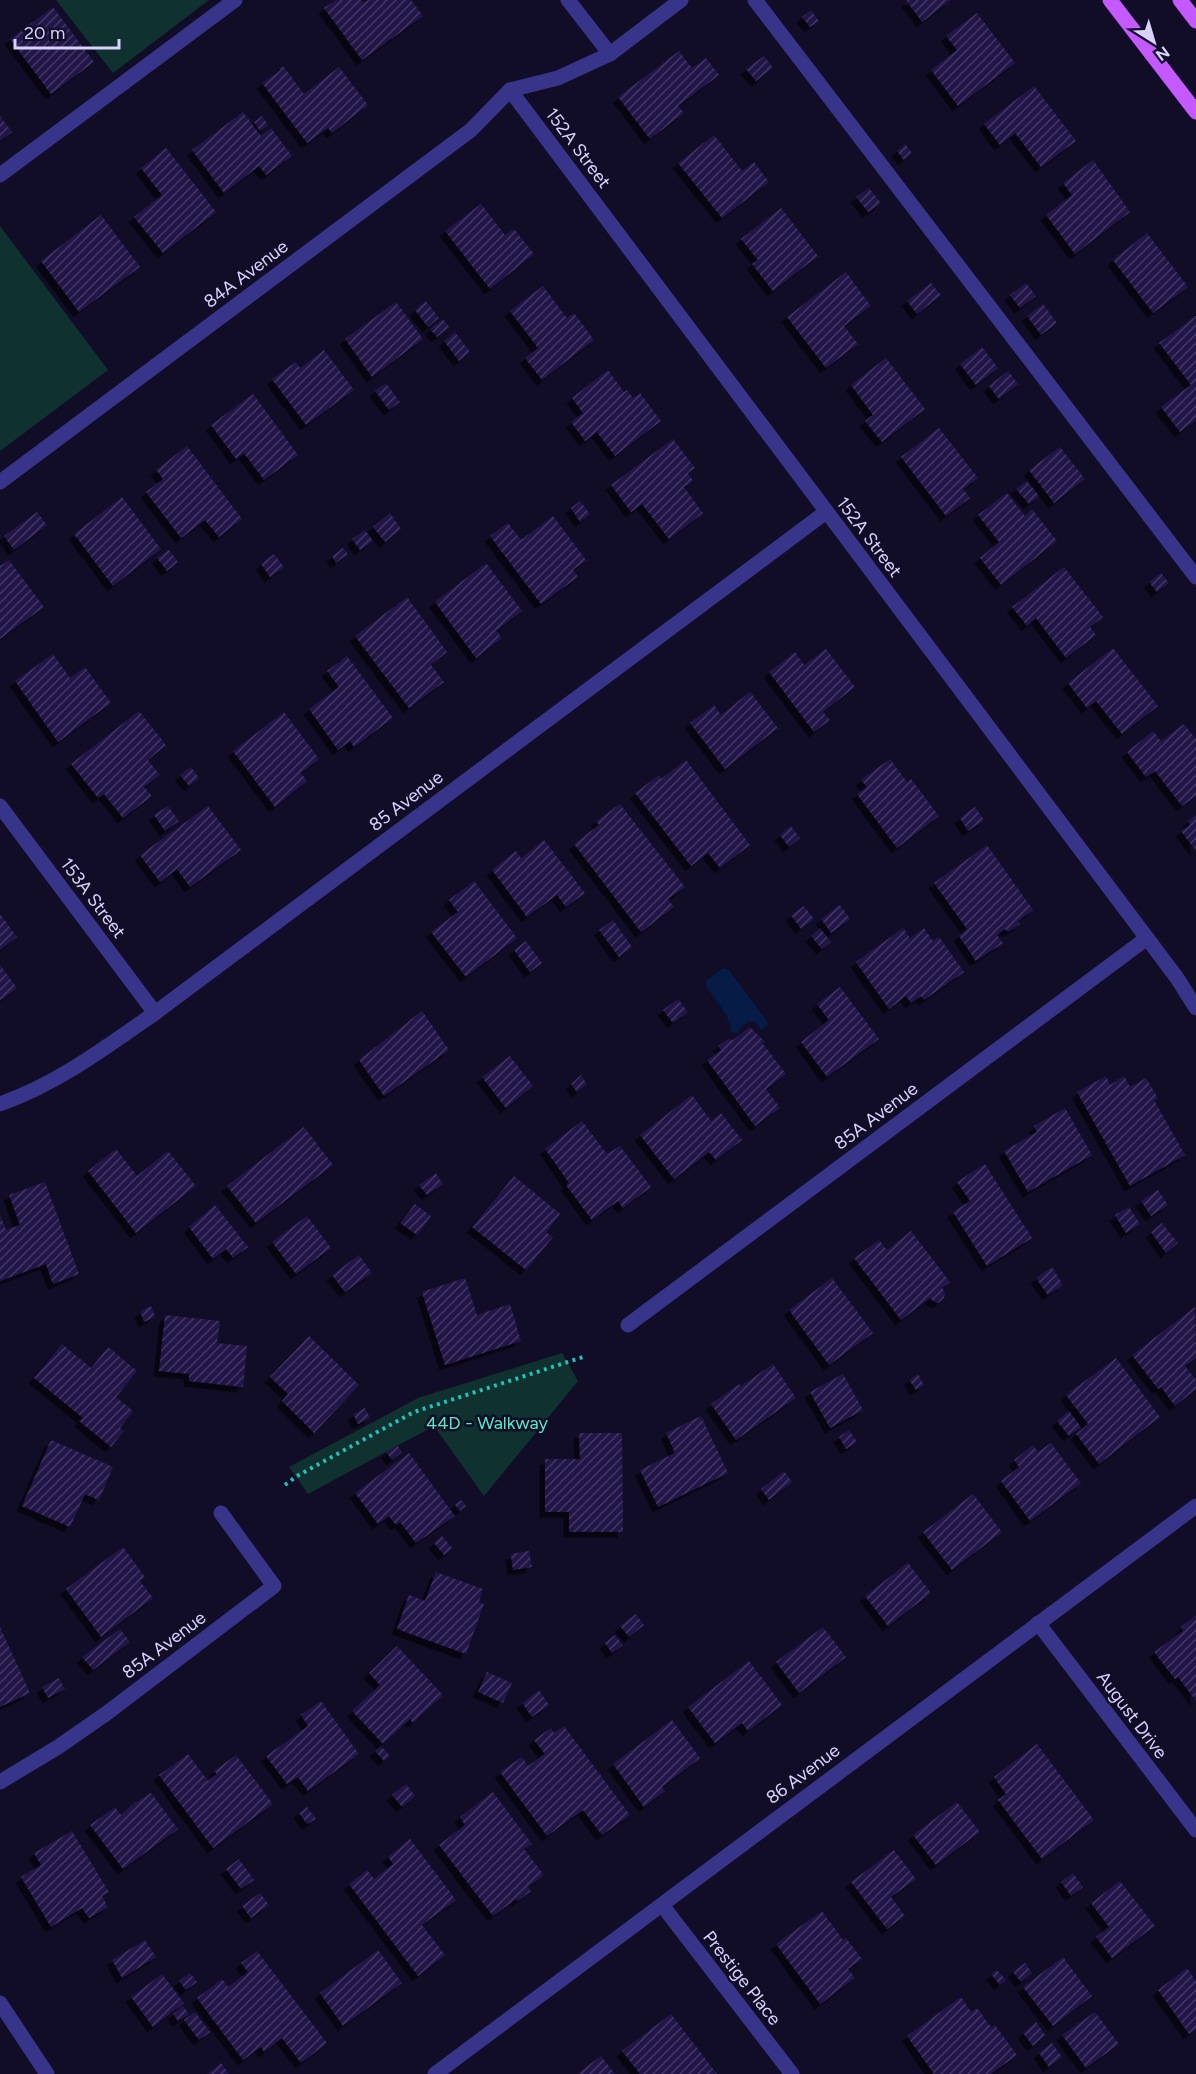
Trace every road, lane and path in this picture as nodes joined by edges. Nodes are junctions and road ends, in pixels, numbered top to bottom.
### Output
1 (235, 0) edge
2 (568, 0) edge
3 (681, 0) edge
4 (755, 0) edge
5 (1110, 0) edge
6 (1180, 0) edge
7 (1196, 21) edge
8 (610, 54) junction
9 (510, 90) junction
10 (1196, 112) edge
11 (0, 175) edge
12 (0, 482) edge
13 (826, 512) junction
14 (1196, 577) edge
15 (0, 806) edge
16 (1147, 939) junction
17 (1196, 1008) edge
18 (155, 1013) junction
19 (0, 1104) edge
20 (628, 1325) dead end
21 (583, 1357) dead end
22 (285, 1485) dead end
23 (1196, 1506) edge
24 (221, 1513) dead end
25 (1038, 1623) junction
26 (0, 1782) edge
27 (1196, 1830) edge
28 (662, 1905) junction
29 (0, 2003) edge
30 (47, 2074) edge
31 (435, 2074) edge
32 (792, 2074) edge

1 - 11 street
2 - 8 street
3 - 8 street
4 - 14 street
5 - 10 main road
6 - 7 main road
8 - 9 street
9 - 12 street, 84A Avenue
9 - 13 street, 152A Street
13 - 16 street, 152A Street
13 - 18 street, 85 Avenue
15 - 18 street, 153A Street
16 - 17 street, 152A Street
16 - 20 street, 85A Avenue
18 - 19 street, 85 Avenue
21 - 22 path
23 - 25 street, 86 Avenue
24 - 26 street, 85A Avenue
25 - 27 street, August Drive
25 - 28 street, 86 Avenue
28 - 31 street, 86 Avenue
28 - 32 street, Prestige Place
29 - 30 street

